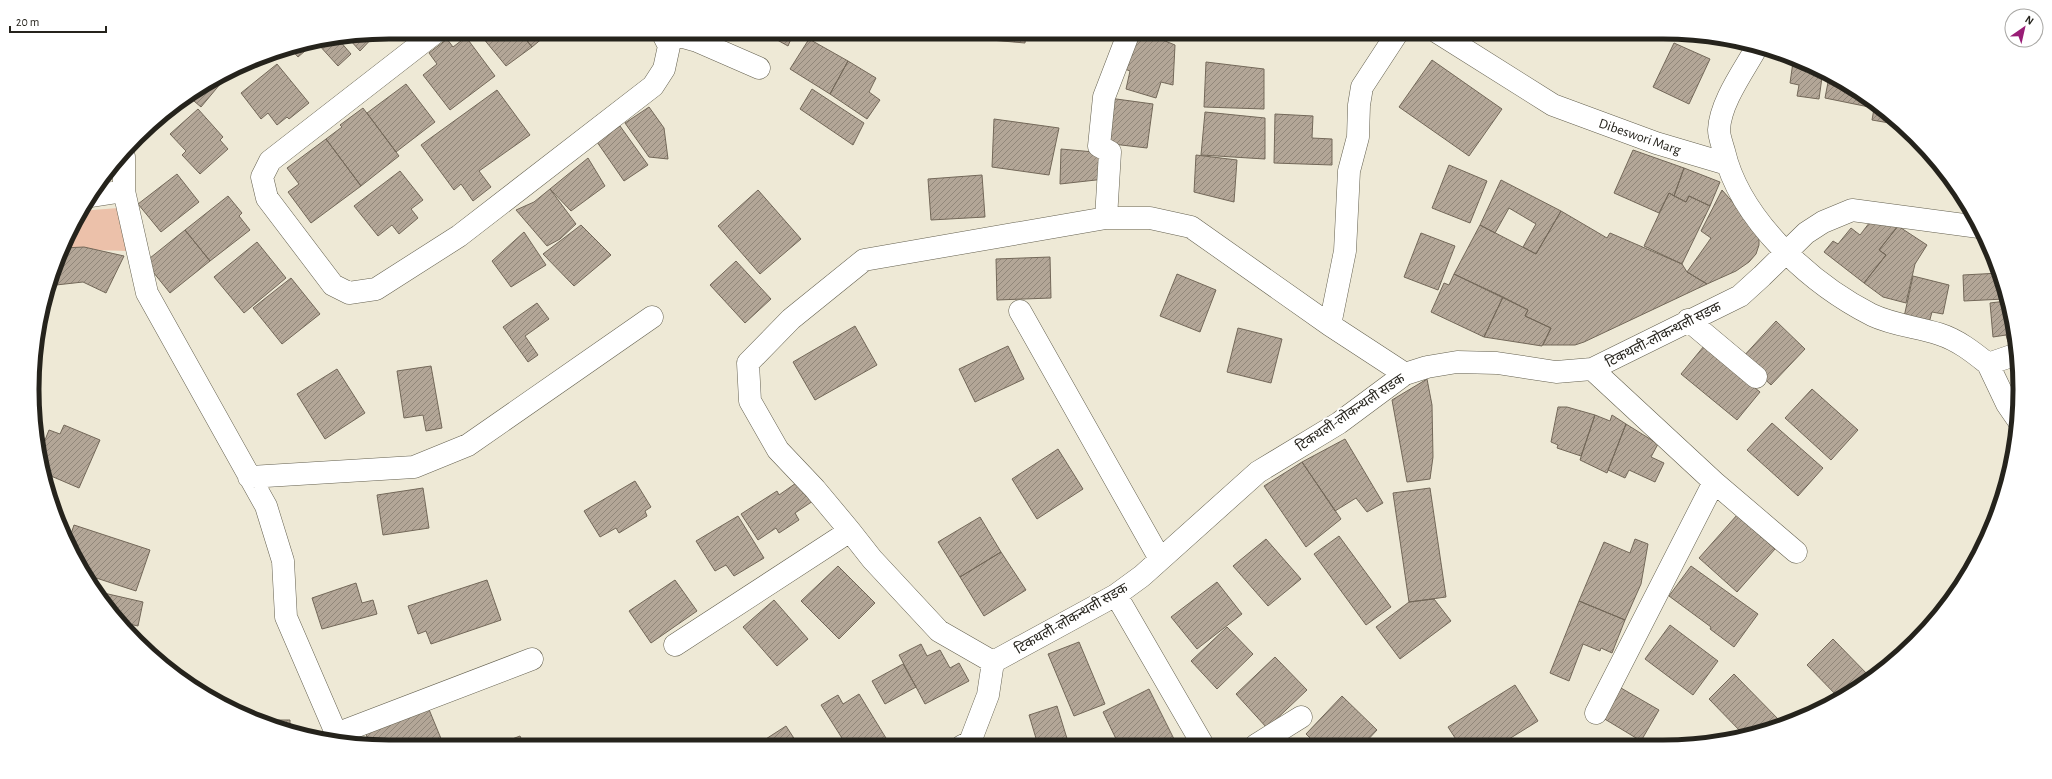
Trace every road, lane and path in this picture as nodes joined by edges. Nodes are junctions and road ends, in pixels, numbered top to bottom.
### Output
1 (427, 39) edge
2 (666, 39) edge
3 (690, 39) edge
4 (1127, 39) edge
5 (1393, 39) edge
6 (1448, 39) edge
7 (1754, 51) edge
8 (759, 68) dead end
9 (124, 160) edge
10 (1727, 164) junction
11 (124, 191) junction
12 (98, 195) edge
13 (1106, 218) junction
14 (1973, 226) edge
15 (1787, 252) junction
16 (1020, 310) dead end
17 (652, 317) dead end
18 (1688, 320) junction
19 (1330, 325) junction
20 (2011, 356) edge
21 (1988, 364) junction
22 (1592, 370) junction
23 (1405, 374) junction
24 (1756, 377) dead end
25 (2012, 411) edge
26 (249, 477) junction
27 (1714, 482) junction
28 (850, 531) junction
29 (1796, 552) dead end
30 (1160, 560) junction
31 (1116, 596) junction
32 (675, 645) dead end
33 (532, 659) dead end
34 (993, 662) junction
35 (1596, 713) dead end
36 (1301, 717) dead end
37 (336, 736) edge
38 (339, 736) edge
39 (971, 740) edge
40 (1200, 740) edge
41 (1264, 740) edge

1 - 2 street
3 - 8 street
4 - 13 street
5 - 19 street
6 - 10 street, Dibeswori Marg
7 - 10 street
9 - 11 street
10 - 15 street
11 - 12 street
11 - 26 street
13 - 19 street
13 - 28 street
14 - 15 street, टिकथली-लोकन्थली सडक
15 - 18 street, टिकथली-लोकन्थली सडक
15 - 21 street
16 - 30 street
17 - 26 street
18 - 22 street, टिकथली-लोकन्थली सडक
18 - 24 street
19 - 23 street
20 - 21 street
21 - 25 street
22 - 23 street, टिकथली-लोकन्थली सडक
22 - 27 street
23 - 30 street, टिकथली-लोकन्थली सडक
26 - 37 street
27 - 29 street
27 - 35 street
28 - 32 street
28 - 34 street
30 - 31 street, टिकथली-लोकन्थली सडक
31 - 34 street, टिकथली-लोकन्थली सडक
31 - 40 street
33 - 38 street
34 - 39 street
36 - 41 street

